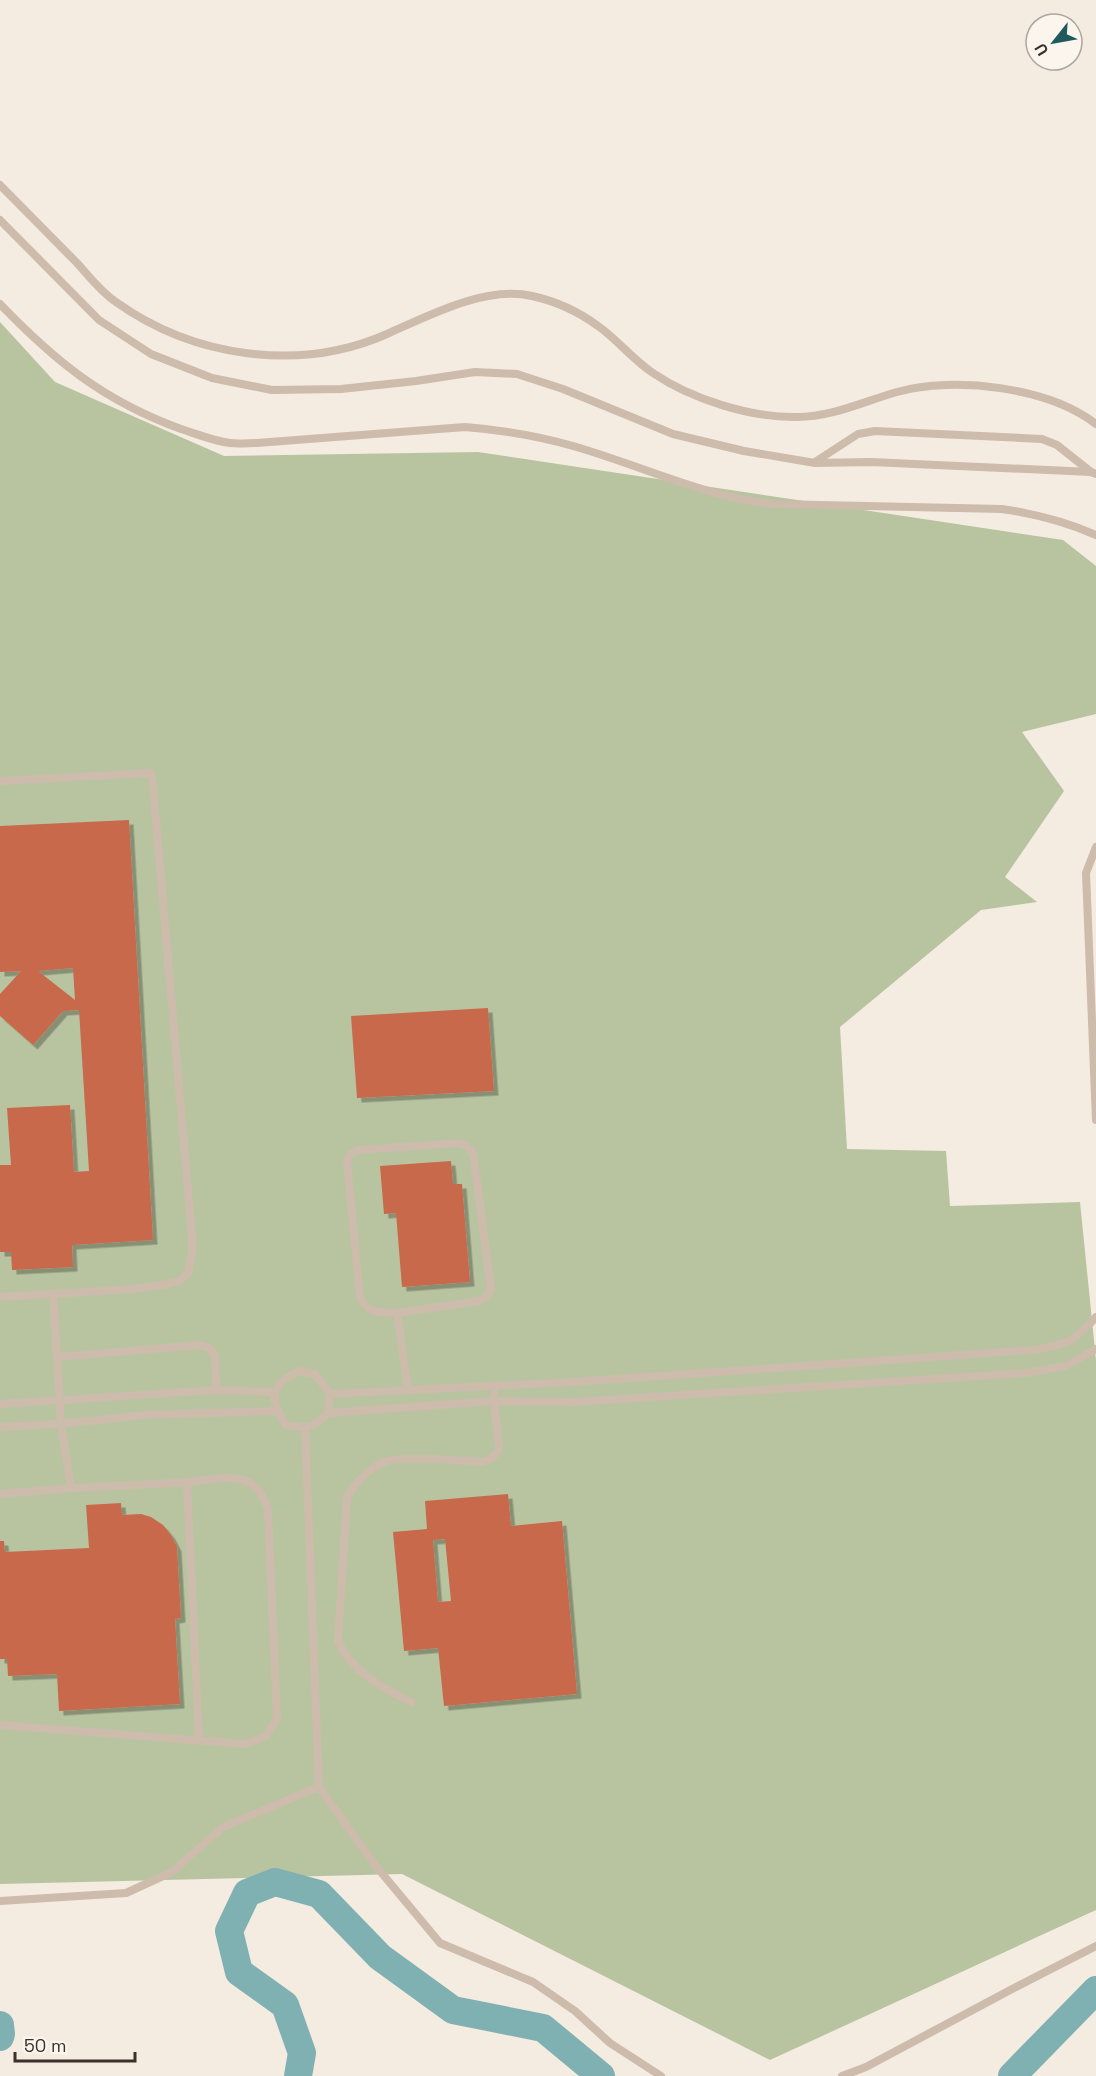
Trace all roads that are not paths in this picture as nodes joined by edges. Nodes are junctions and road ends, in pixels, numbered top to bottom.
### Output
1 (0, 185) edge
2 (0, 220) edge
3 (0, 304) edge
4 (1096, 424) edge
5 (815, 463) junction
6 (1093, 473) edge
7 (1096, 535) edge
8 (0, 782) edge
9 (1096, 847) edge
10 (1096, 1120) edge
11 (52, 1293) junction
12 (0, 1297) edge
13 (397, 1313) junction
14 (1096, 1317) edge
15 (1096, 1349) edge
16 (58, 1357) junction
17 (495, 1385) junction
18 (216, 1390) junction
19 (408, 1390) junction
20 (275, 1392) junction
21 (330, 1394) junction
22 (60, 1400) junction
23 (494, 1401) junction
24 (0, 1404) edge
25 (276, 1411) junction
26 (328, 1413) junction
27 (61, 1424) junction
28 (0, 1427) edge
29 (305, 1428) junction
30 (187, 1482) junction
31 (71, 1488) junction
32 (0, 1494) edge
33 (411, 1702) dead end
34 (0, 1725) edge
35 (199, 1740) junction
36 (319, 1787) junction
37 (0, 1901) edge
38 (1096, 1946) edge
39 (661, 2076) edge
40 (842, 2076) edge

1 - 4 lane
2 - 5 lane
3 - 7 lane
5 - 6 lane
5 - 6 lane
8 - 11 lane
9 - 10 lane
11 - 12 lane
11 - 16 lane
13 - 13 lane
13 - 19 lane
14 - 17 lane
15 - 23 lane
16 - 18 lane
16 - 22 lane
17 - 19 lane
17 - 23 lane
18 - 20 lane
18 - 22 lane
19 - 21 lane
20 - 21 lane
20 - 25 lane
21 - 26 lane
22 - 24 lane
22 - 27 lane
23 - 26 lane
23 - 33 lane
25 - 27 lane
25 - 29 lane
26 - 29 lane
27 - 28 lane
27 - 31 lane
29 - 36 lane
30 - 31 lane
30 - 35 lane
30 - 35 lane
31 - 32 lane
34 - 35 lane
36 - 37 lane
36 - 39 lane
38 - 40 lane

